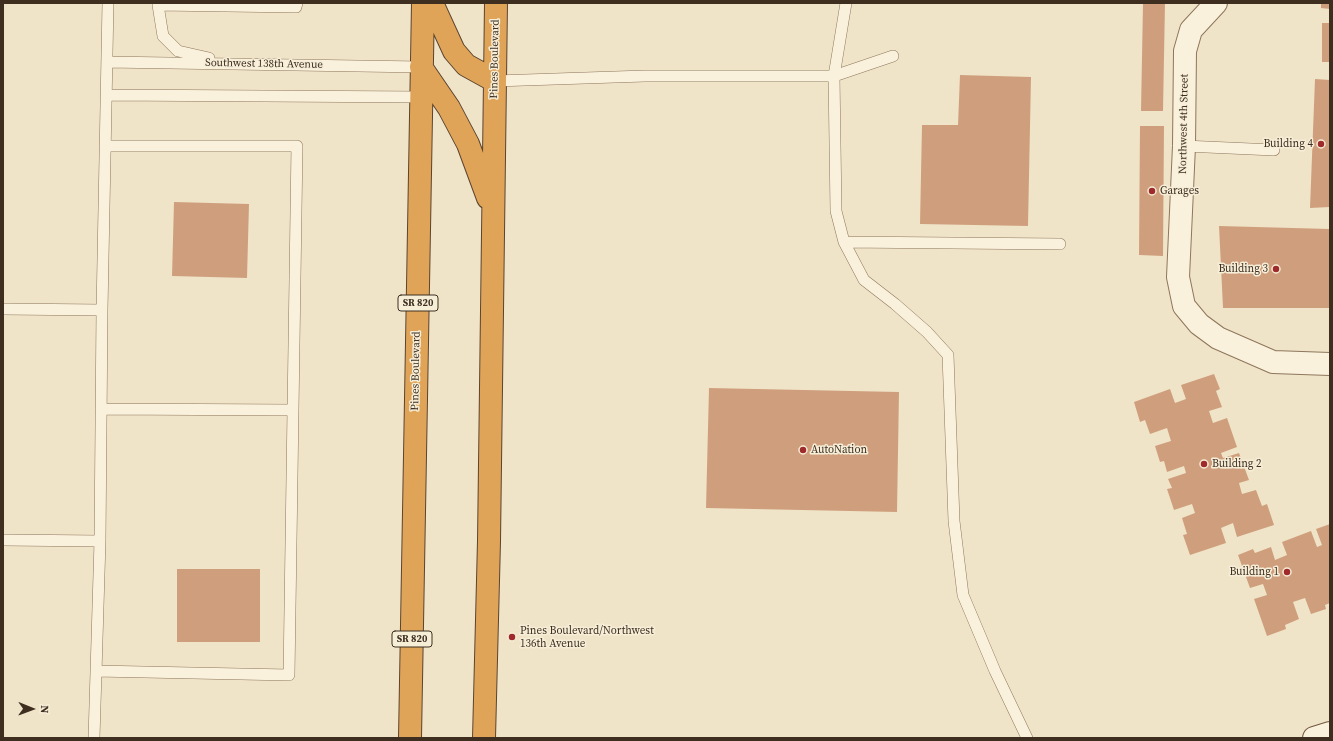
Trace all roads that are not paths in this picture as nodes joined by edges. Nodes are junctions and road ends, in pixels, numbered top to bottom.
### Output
1 (108, 3) edge
2 (296, 3) edge
3 (423, 3) edge
4 (432, 3) edge
5 (496, 3) edge
6 (846, 3) edge
7 (1216, 3) edge
8 (158, 4) edge
9 (893, 56) dead end
10 (107, 62) junction
11 (231, 64) junction
12 (421, 67) junction
13 (834, 76) junction
14 (495, 81) junction
15 (107, 95) junction
16 (421, 97) junction
17 (105, 146) junction
18 (1184, 146) junction
19 (1274, 150) dead end
20 (493, 211) junction
21 (844, 242) junction
22 (1060, 244) dead end
23 (3, 309) edge
24 (102, 310) junction
25 (1330, 364) edge
26 (101, 409) junction
27 (293, 410) junction
28 (3, 540) edge
29 (100, 541) junction
30 (96, 671) junction
31 (1330, 733) edge
32 (94, 738) edge
33 (410, 738) edge
34 (484, 738) edge
35 (1027, 738) edge
36 (1314, 738) edge

1 - 10 lane
2 - 8 lane
3 - 12 highway, Pines Boulevard / SR 820
4 - 14 highway
5 - 14 highway, Pines Boulevard
6 - 13 lane
7 - 18 street, Northwest 4th Street
8 - 11 lane
9 - 13 lane
10 - 11 lane, Southwest 138th Avenue
10 - 15 lane
11 - 12 lane, Southwest 138th Avenue
12 - 16 highway, Pines Boulevard / SR 820
12 - 20 highway
13 - 14 lane
13 - 21 lane
14 - 20 highway, Pines Boulevard
15 - 16 lane
15 - 17 lane
16 - 33 highway, Pines Boulevard / SR 820
17 - 24 lane
17 - 27 lane
18 - 19 lane
18 - 25 street, Northwest 4th Street
20 - 34 highway, Pines Boulevard
21 - 22 lane
21 - 35 lane
23 - 24 lane
24 - 26 lane
26 - 27 lane
26 - 29 lane
27 - 30 lane
28 - 29 lane
29 - 30 lane
30 - 32 lane
31 - 36 street

